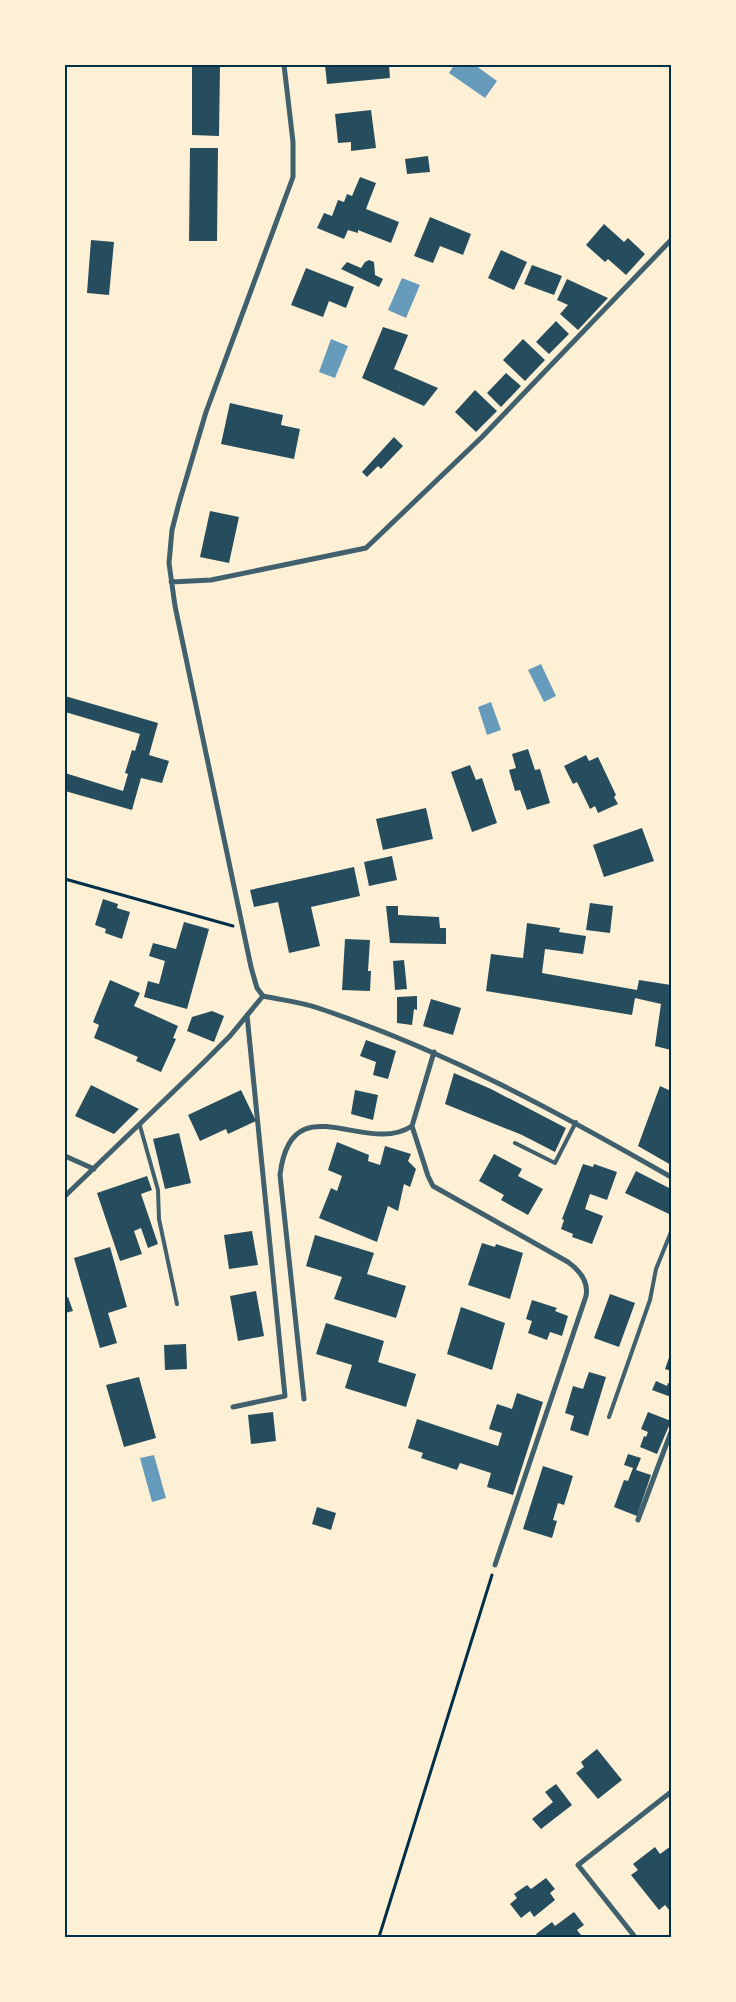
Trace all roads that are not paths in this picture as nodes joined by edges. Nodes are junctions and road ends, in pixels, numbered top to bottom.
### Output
1 (284, 65) edge
2 (671, 240) edge
3 (171, 582) junction
4 (263, 996) junction
5 (246, 1014) junction
6 (434, 1052) junction
7 (576, 1122) junction
8 (140, 1126) junction
9 (412, 1126) junction
10 (515, 1143) dead end
11 (65, 1156) edge
12 (94, 1169) junction
13 (671, 1177) edge
14 (65, 1196) edge
15 (671, 1232) edge
16 (177, 1304) dead end
17 (304, 1399) dead end
18 (233, 1407) dead end
19 (609, 1417) dead end
20 (671, 1432) edge
21 (638, 1520) dead end
22 (495, 1565) road end
23 (671, 1792) edge
24 (635, 1937) edge

1 - 3 street
2 - 3 street
3 - 4 street
4 - 5 street
4 - 6 street
5 - 8 street
5 - 18 street
6 - 7 street
6 - 9 street
7 - 10 lane
7 - 13 street
8 - 12 street
8 - 16 lane
9 - 17 street
9 - 22 street
11 - 12 street
12 - 14 street
15 - 19 lane
20 - 21 street
23 - 24 street

